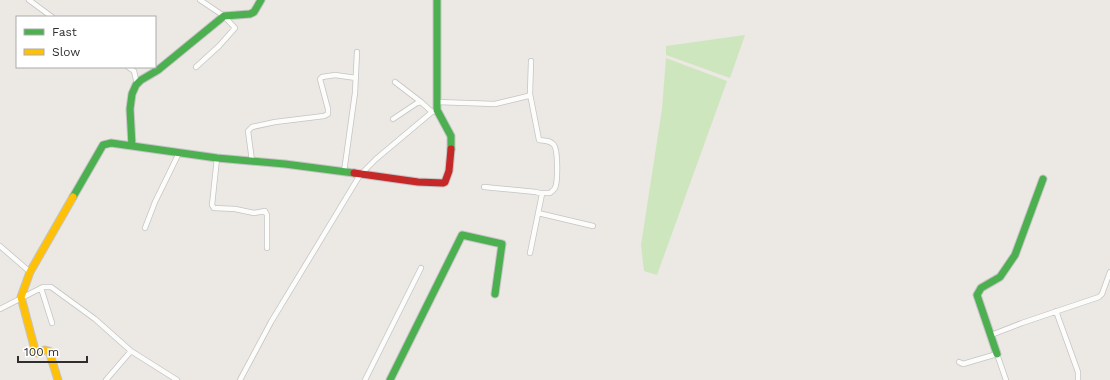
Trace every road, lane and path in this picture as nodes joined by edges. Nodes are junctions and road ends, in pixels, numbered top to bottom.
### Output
1 (29, 0) edge
2 (200, 0) edge
3 (261, 0) edge
4 (437, 0) edge
5 (51, 16) edge
6 (224, 16) junction
7 (356, 52) dead end
8 (531, 61) dead end
9 (196, 67) dead end
10 (130, 68) edge
11 (356, 78) junction
12 (395, 82) dead end
13 (137, 84) junction
14 (530, 94) junction
15 (421, 102) junction
16 (437, 102) junction
17 (434, 111) junction
18 (393, 119) dead end
19 (132, 146) junction
20 (179, 153) junction
21 (218, 158) junction
22 (252, 161) junction
23 (344, 172) junction
24 (360, 175) junction
25 (1042, 179) dead end
26 (484, 187) dead end
27 (540, 193) junction
28 (538, 213) junction
29 (593, 226) dead end
30 (145, 228) dead end
31 (0, 246) edge
32 (267, 248) dead end
33 (530, 253) dead end
34 (422, 268) dead end
35 (30, 272) junction
36 (1110, 272) edge
37 (41, 288) junction
38 (495, 294) dead end
39 (22, 297) junction
40 (0, 309) edge
41 (1056, 311) junction
42 (52, 324) dead end
43 (991, 335) junction
44 (130, 350) junction
45 (997, 354) junction
46 (959, 362) dead end
47 (58, 380) edge
48 (106, 380) edge
49 (177, 380) edge
50 (240, 380) edge
51 (365, 380) edge
52 (390, 380) edge
53 (1006, 380) edge
54 (1078, 380) edge

1 - 5 street
2 - 6 street
3 - 6 street
4 - 16 street
6 - 9 street
6 - 13 street
7 - 11 street
8 - 14 street
10 - 13 street
11 - 22 street
11 - 23 street
12 - 15 street
13 - 19 street
14 - 16 street
14 - 27 street
15 - 17 street
15 - 18 street
16 - 17 street
17 - 24 street
17 - 24 street
19 - 20 street
19 - 35 street
20 - 21 street
20 - 30 street
21 - 22 street
21 - 32 street
22 - 23 street
23 - 24 street
24 - 50 street
25 - 43 street
26 - 27 street
27 - 28 street
28 - 29 street
28 - 33 street
31 - 35 street
34 - 51 street
35 - 39 street
36 - 41 street
37 - 39 street
37 - 42 street
37 - 44 street
38 - 52 street
39 - 40 street
39 - 47 street
41 - 43 street
41 - 54 street
43 - 45 street
44 - 48 street
44 - 49 street
45 - 46 street
45 - 53 street

